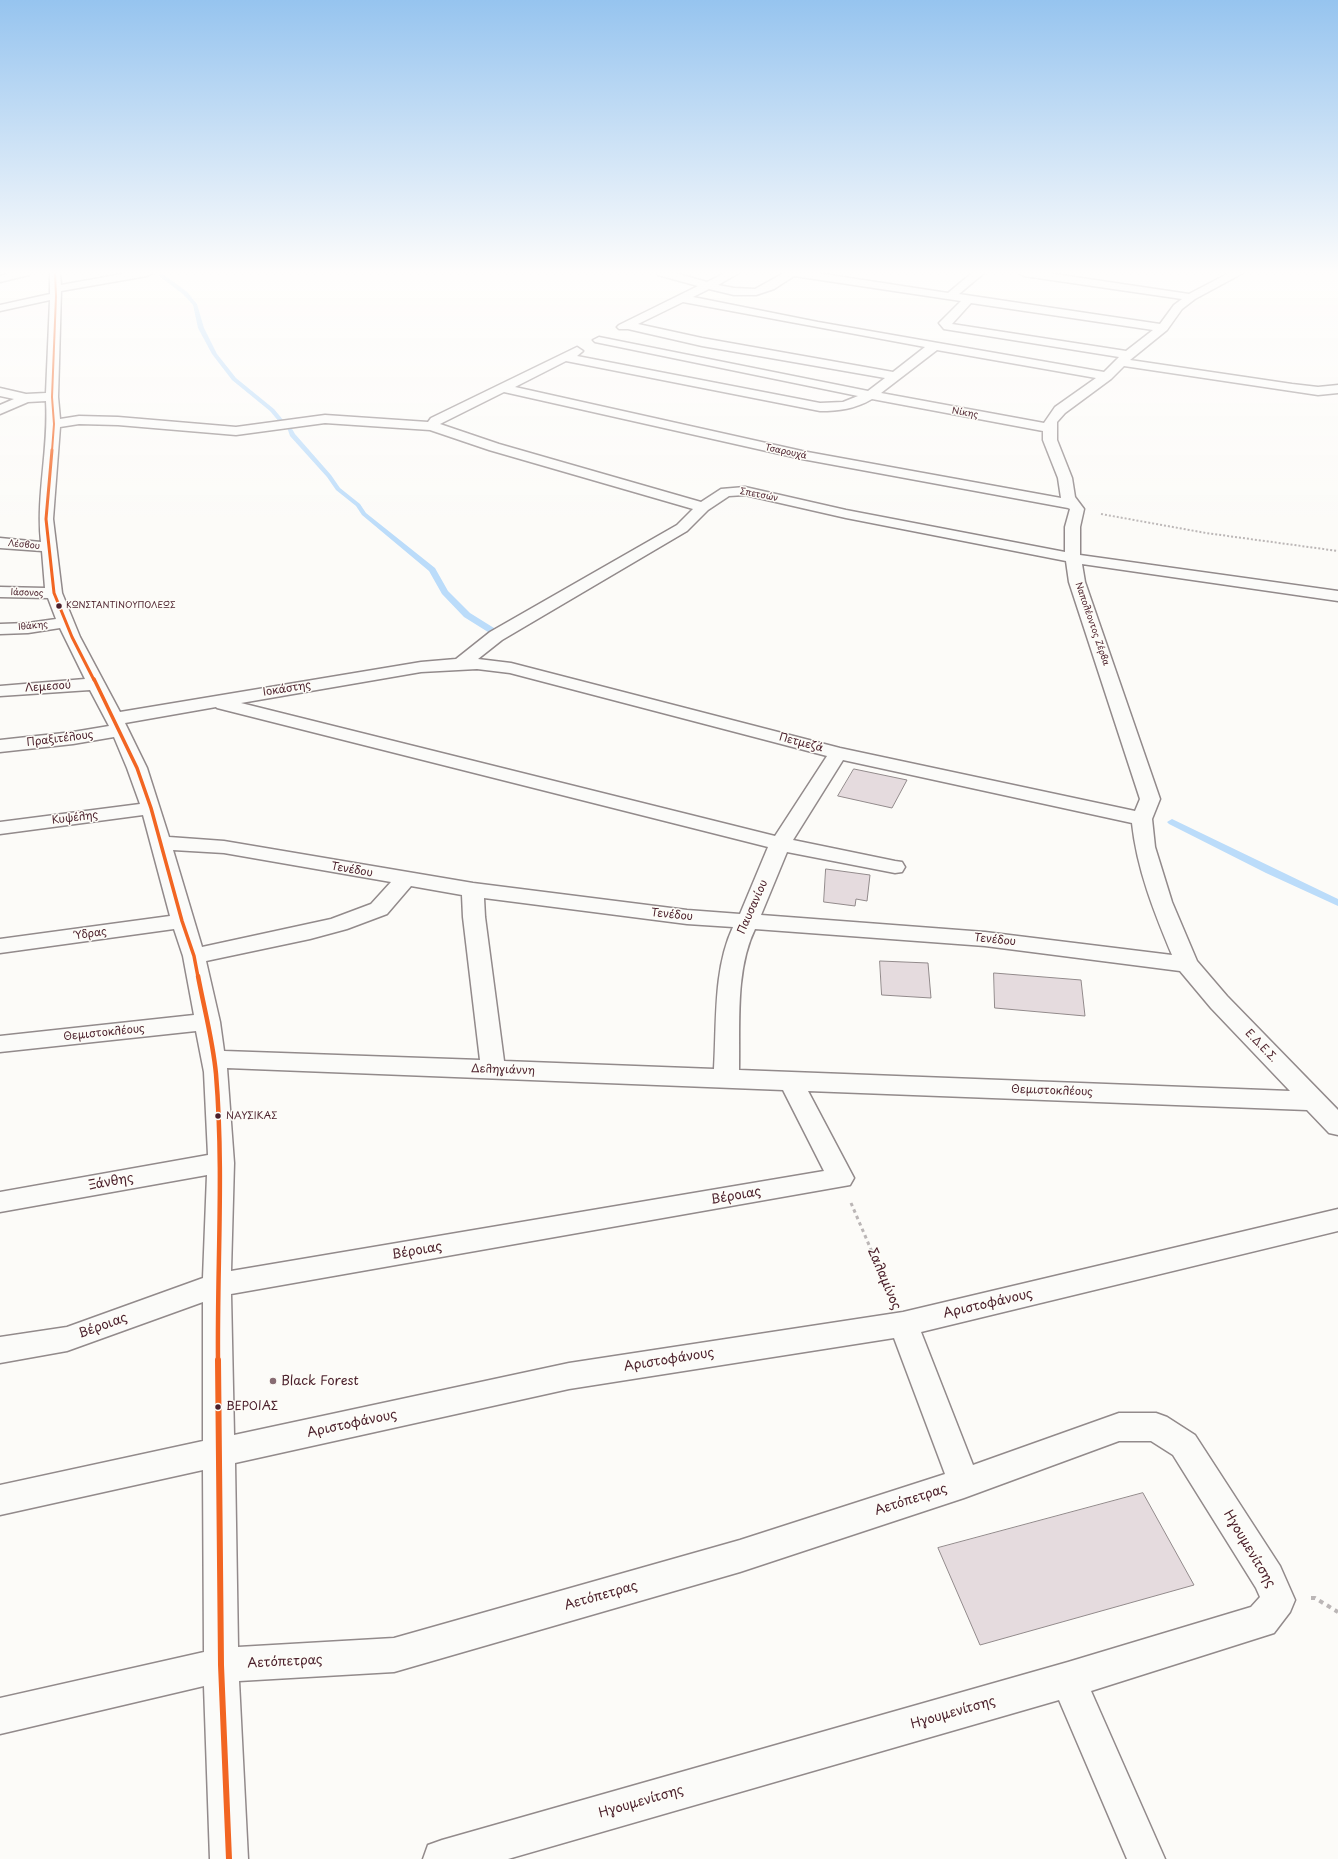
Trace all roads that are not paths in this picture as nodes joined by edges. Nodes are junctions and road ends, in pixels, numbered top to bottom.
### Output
1 (53, 360) edge
2 (559, 360) edge
3 (578, 360) edge
4 (696, 360) edge
5 (803, 360) edge
6 (916, 360) edge
7 (1013, 360) edge
8 (1123, 360) edge
9 (1135, 360) edge
10 (895, 376) junction
11 (1106, 376) junction
12 (503, 388) junction
13 (1338, 389) edge
14 (0, 392) edge
15 (870, 395) junction
16 (26, 398) junction
17 (52, 398) junction
18 (0, 410) edge
19 (54, 424) junction
20 (432, 426) junction
21 (1049, 428) junction
22 (703, 507) junction
23 (1074, 507) junction
24 (0, 543) edge
25 (49, 547) junction
26 (1072, 558) junction
27 (0, 592) edge
28 (54, 593) junction
29 (1338, 596) edge
30 (66, 622) junction
31 (0, 629) edge
32 (462, 664) junction
33 (96, 684) junction
34 (0, 691) edge
35 (214, 701) junction
36 (117, 725) junction
37 (0, 746) edge
38 (838, 753) junction
39 (151, 808) junction
40 (1142, 819) junction
41 (0, 828) edge
42 (160, 843) junction
43 (780, 844) junction
44 (895, 867) dead end
45 (405, 879) junction
46 (473, 890) junction
47 (748, 920) junction
48 (182, 921) junction
49 (0, 946) edge
50 (194, 956) junction
51 (1188, 964) junction
52 (208, 1022) junction
53 (0, 1044) edge
54 (214, 1059) junction
55 (492, 1069) junction
56 (726, 1078) junction
57 (791, 1081) junction
58 (1314, 1101) junction
59 (1338, 1126) edge
60 (221, 1163) junction
61 (0, 1202) edge
62 (1338, 1220) edge
63 (217, 1285) junction
64 (903, 1324) junction
65 (0, 1350) edge
66 (1184, 1445) joint
67 (218, 1453) junction
68 (964, 1483) junction
69 (0, 1500) edge
70 (221, 1665) junction
71 (1068, 1680) junction
72 (0, 1716) edge
73 (229, 1859) edge
74 (442, 1859) edge
75 (1146, 1859) edge

1 - 17 street
2 - 12 street
3 - 15 street
4 - 15 street, Νίκης
5 - 10 street
6 - 10 street
7 - 11 street
8 - 11 street
9 - 13 street
10 - 15 street
11 - 21 street
12 - 20 street
12 - 23 street, Τσαρουχά
14 - 16 street
15 - 21 street, Νίκης
16 - 17 street
16 - 18 street
17 - 19 street
19 - 20 street
19 - 25 street
20 - 22 street
21 - 23 street, Ναπολέοντος Ζέρβα
22 - 26 street, Σπετσών
22 - 32 street, Σπετσών
23 - 26 street, Ναπολέοντος Ζέρβα
24 - 25 street, Λέσβου
25 - 28 street
26 - 29 street, Σπετσών
26 - 40 street, Ναπολέοντος Ζέρβα
27 - 28 street, Ιάσονος
28 - 30 street
30 - 31 street, Ιθάκης
30 - 33 street
32 - 35 street, Ιοκάστης
32 - 38 street, Πετμεζά
33 - 34 street, Λεμεσού
33 - 36 street
35 - 36 street, Ιοκάστης
35 - 43 street
36 - 37 street, Πραξιτέλους
36 - 39 street
38 - 40 street, Πετμεζά
38 - 43 street, Παυσανίου
39 - 41 street, Κυψέλης
39 - 42 street
40 - 51 street, Ναπολέοντος Ζέρβα
42 - 45 street, Τενέδου
42 - 48 street
43 - 44 street
43 - 47 street, Παυσανίου
45 - 46 street, Τενέδου
45 - 50 street
46 - 47 street, Τενέδου
46 - 55 street
47 - 51 street, Τενέδου
47 - 56 street, Παυσανίου
48 - 49 street, Ύδρας
48 - 50 street
50 - 52 street
51 - 58 street, Ε.Δ.Ε.Σ.
52 - 53 street, Θεμιστοκλέους
52 - 54 street
54 - 55 street, Δεληγιάννη
54 - 60 street
55 - 56 street, Δεληγιάννη
56 - 57 street, Δεληγιάννη
57 - 58 street, Θεμιστοκλέους
57 - 63 street, Βέροιας
58 - 59 street, Ε.Δ.Ε.Σ.
60 - 61 street, Ξάνθης
60 - 63 street
62 - 64 street, Αριστοφάνους
63 - 65 street, Βέροιας
63 - 67 street
64 - 67 street, Αριστοφάνους
64 - 68 street, Σαλαμίνος
66 - 68 street, Αετόπετρας
66 - 71 street, Ηγουμενίτσης
67 - 69 street, Αριστοφάνους
67 - 70 street
68 - 70 street, Αετόπετρας
70 - 72 street, Αετόπετρας
70 - 73 street
71 - 74 street, Ηγουμενίτσης
71 - 75 street

